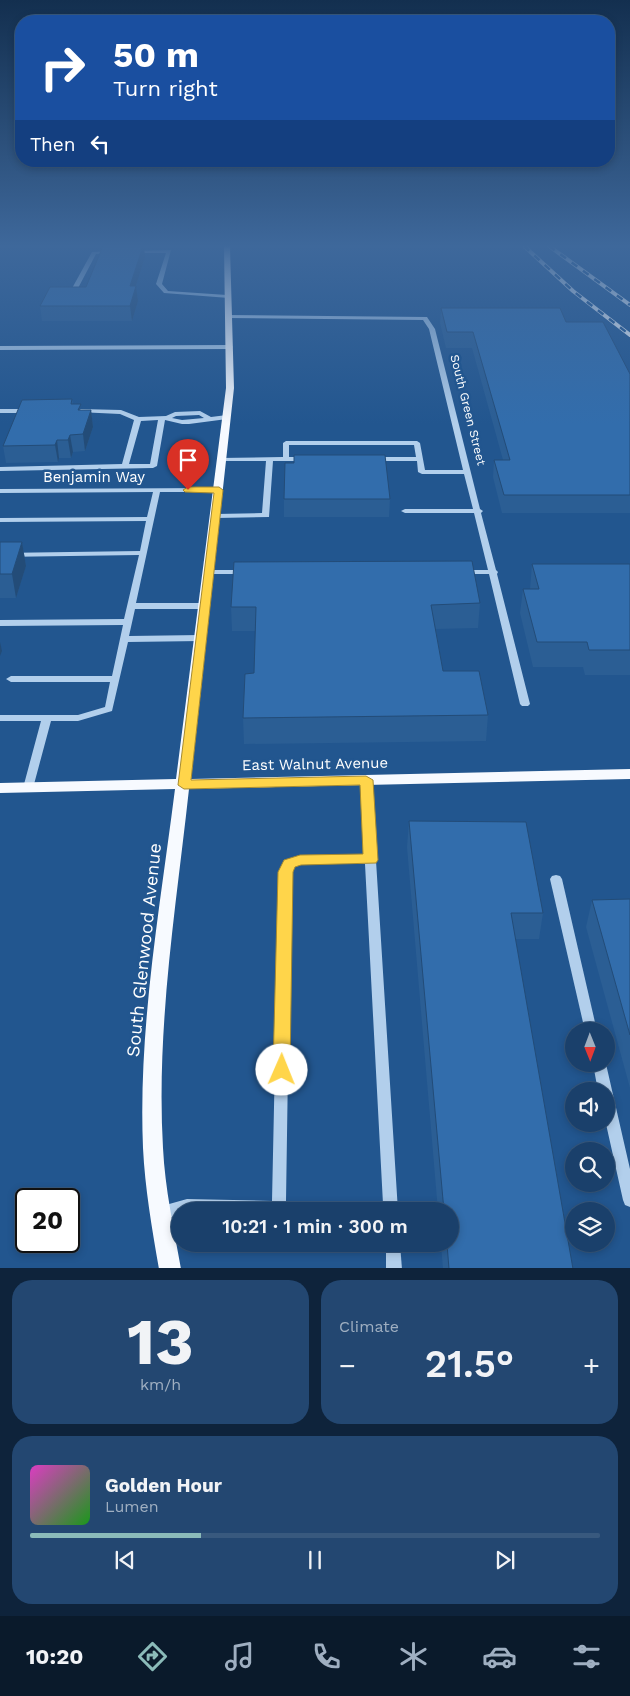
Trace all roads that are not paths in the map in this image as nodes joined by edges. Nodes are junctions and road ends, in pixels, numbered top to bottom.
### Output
1 (227, 305) edge
2 (227, 316) junction
3 (230, 347) junction
4 (0, 348) edge
5 (0, 411) edge
6 (36, 411) edge
7 (71, 411) edge
8 (227, 417) junction
9 (165, 418) junction
10 (138, 419) junction
11 (222, 459) junction
12 (270, 459) junction
13 (286, 459) junction
14 (314, 459) edge
15 (362, 459) edge
16 (420, 459) junction
17 (126, 467) junction
18 (0, 469) edge
19 (468, 472) junction
20 (157, 490) junction
21 (219, 490) junction
22 (0, 492) edge
23 (479, 510) junction
24 (405, 511) dead end
25 (216, 516) junction
26 (151, 519) junction
27 (0, 520) edge
28 (144, 553) junction
29 (0, 555) edge
30 (209, 572) junction
31 (248, 572) edge
32 (454, 572) edge
33 (494, 572) junction
34 (132, 606) junction
35 (204, 606) junction
36 (128, 622) junction
37 (0, 623) edge
38 (125, 638) junction
39 (201, 638) junction
40 (11, 679) dead end
41 (116, 679) junction
42 (525, 704) dead end
43 (0, 718) edge
44 (47, 718) junction
45 (630, 774) edge
46 (366, 780) junction
47 (184, 785) junction
48 (0, 788) edge
49 (28, 788) junction
50 (371, 860) junction
51 (556, 879) dead end
52 (589, 1022) edge
53 (614, 1132) edge
54 (630, 1200) edge
55 (279, 1202) edge
56 (390, 1202) edge
57 (171, 1210) edge
58 (160, 1213) junction
59 (393, 1252) edge
60 (170, 1268) edge
61 (394, 1268) edge

1 - 2 main road, South Glenwood Avenue
2 - 3 main road, South Glenwood Avenue
2 - 19 street, South Green Street
3 - 4 street
3 - 8 main road, South Glenwood Avenue
5 - 6 street
7 - 10 street
8 - 9 street
8 - 11 main road, South Glenwood Avenue
9 - 10 street
9 - 17 street
10 - 17 street
11 - 12 street
11 - 21 main road, South Glenwood Avenue
12 - 13 street
12 - 25 street
13 - 14 street
13 - 16 street
15 - 16 street
16 - 19 street
17 - 18 street
19 - 23 street, South Green Street
20 - 21 street, Benjamin Way
20 - 22 street, Benjamin Way
20 - 26 street
21 - 25 main road, South Glenwood Avenue
23 - 24 street
23 - 33 street, South Green Street
25 - 30 main road, South Glenwood Avenue
26 - 27 street
26 - 28 street
28 - 29 street
28 - 34 street
30 - 31 street
30 - 35 main road, South Glenwood Avenue
32 - 33 street
33 - 42 street, South Green Street
34 - 35 street
34 - 36 street
35 - 39 main road, South Glenwood Avenue
36 - 37 street
36 - 38 street
38 - 39 street
38 - 41 street
39 - 47 main road, South Glenwood Avenue
40 - 41 street
41 - 44 street
43 - 44 street
44 - 49 street
45 - 46 main road, East Walnut Avenue
46 - 47 main road, East Walnut Avenue
46 - 50 street
47 - 49 main road, East Walnut Avenue
47 - 58 main road, South Glenwood Avenue
48 - 49 main road, East Walnut Avenue
50 - 55 street
50 - 56 street
51 - 52 street
53 - 54 street
57 - 58 street
58 - 60 main road, South Glenwood Avenue
59 - 61 street

